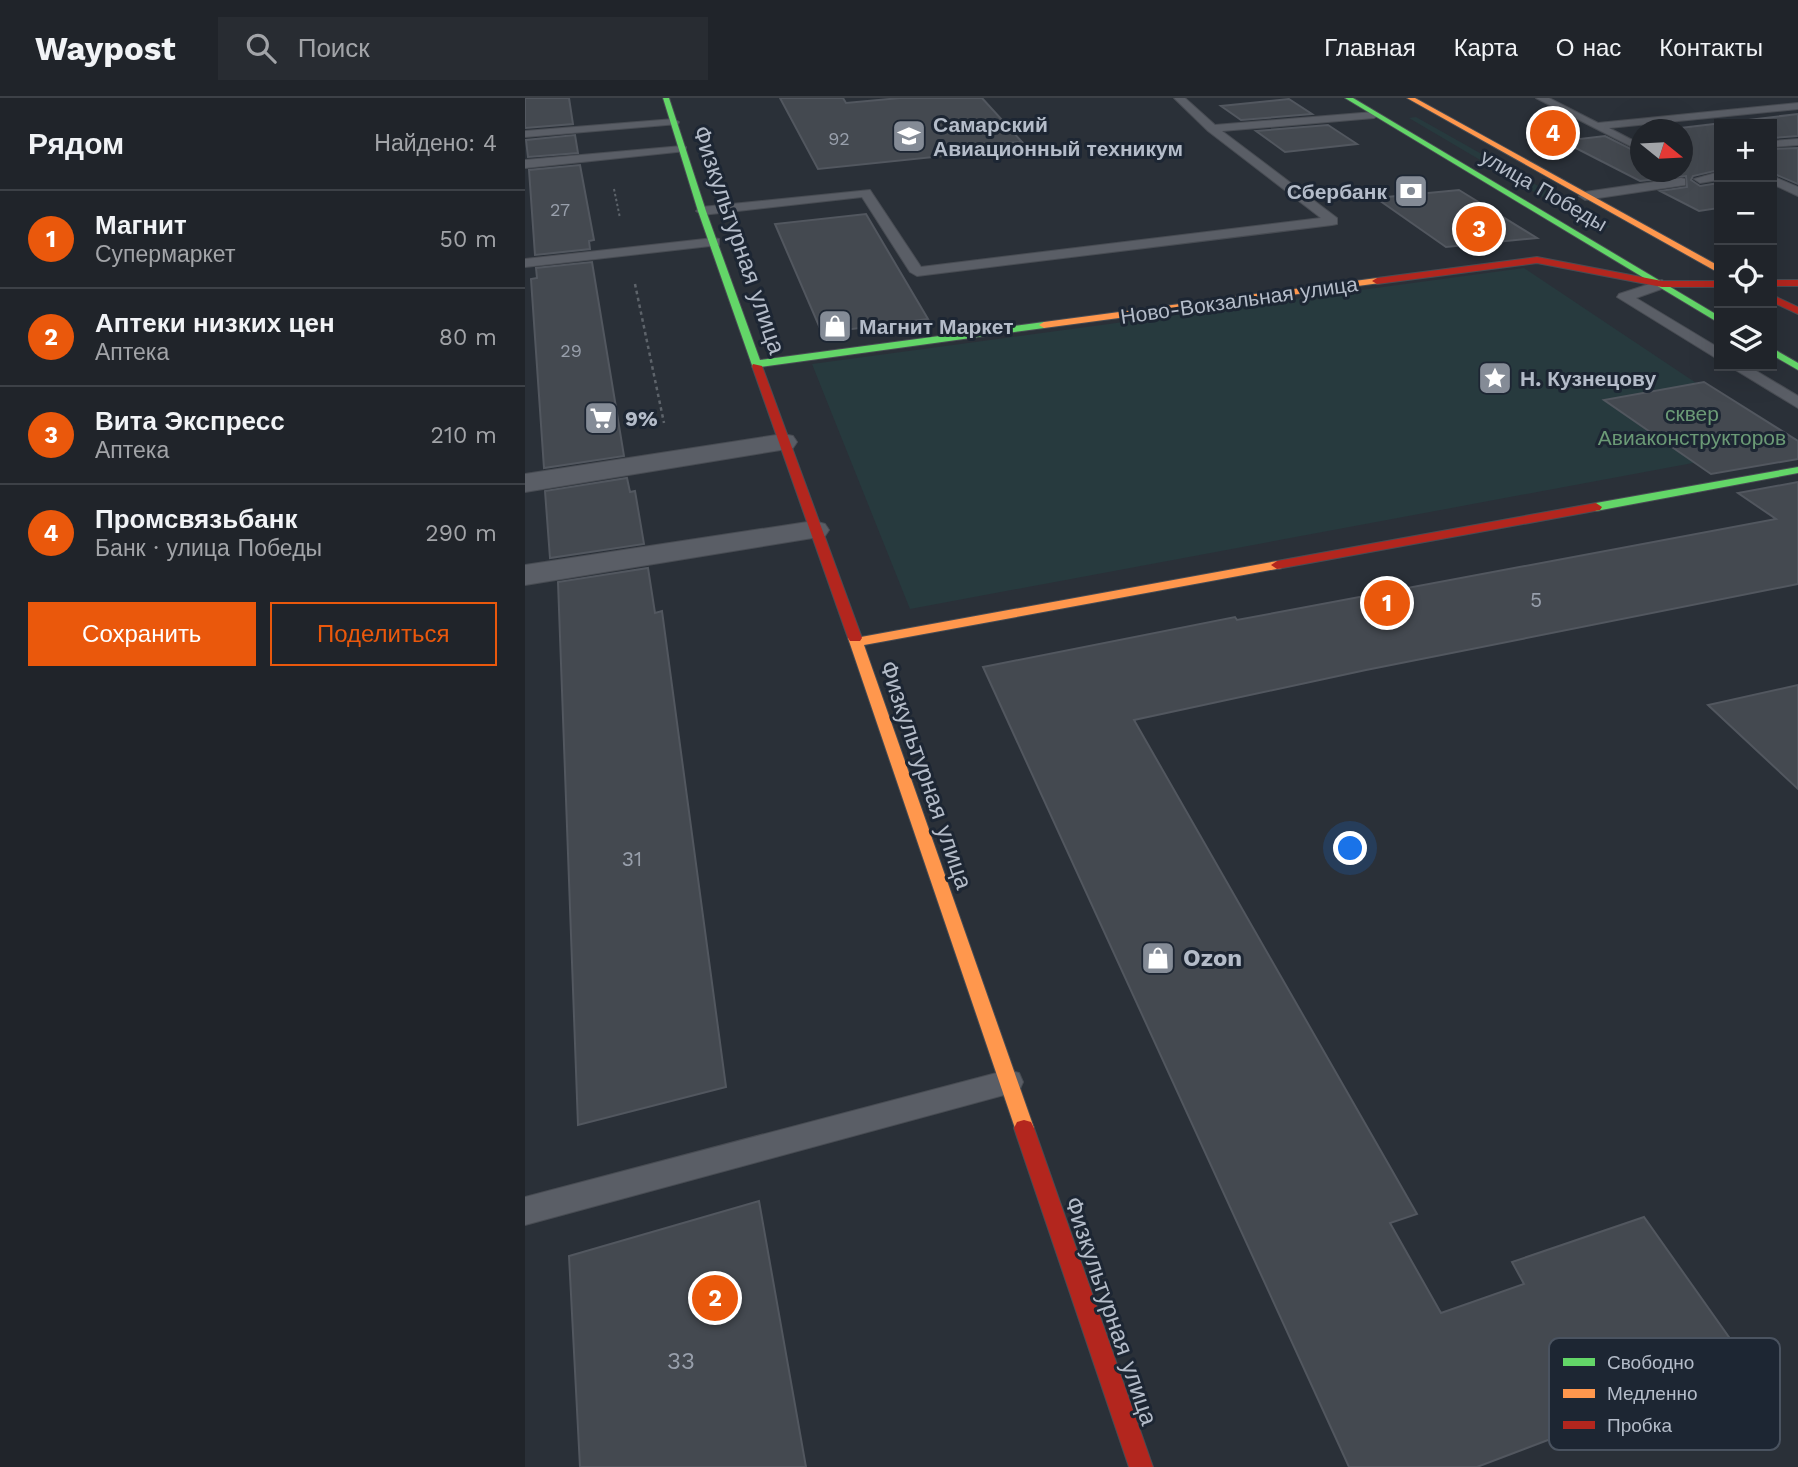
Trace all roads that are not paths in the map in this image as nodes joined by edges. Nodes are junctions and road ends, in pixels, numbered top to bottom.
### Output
1 (666, 98) edge
2 (1179, 98) edge
3 (1348, 98) edge
4 (1410, 98) edge
5 (1541, 98) edge
6 (1798, 106) edge
7 (1429, 109) junction
8 (1374, 115) junction
9 (674, 122) junction
10 (1597, 126) junction
11 (1212, 129) junction
12 (525, 134) edge
13 (1798, 142) edge
14 (1630, 143) edge
15 (1777, 144) edge
16 (683, 149) junction
17 (525, 164) edge
18 (1714, 177) edge
19 (1798, 177) edge
20 (1693, 178) edge
21 (1777, 178) edge
22 (1777, 181) edge
23 (1653, 182) edge
24 (1798, 192) edge
25 (1585, 196) junction
26 (702, 211) junction
27 (714, 242) junction
28 (525, 263) edge
29 (1714, 267) edge
30 (1798, 282) edge
31 (1777, 283) edge
32 (1662, 284) junction
33 (1714, 284) edge
34 (1777, 301) edge
35 (1798, 312) edge
36 (1714, 317) edge
37 (1714, 352) edge
38 (1777, 354) edge
39 (757, 363) junction
40 (1798, 367) edge
41 (1745, 371) edge
42 (1798, 403) edge
43 (783, 442) junction
44 (1798, 470) edge
45 (525, 483) edge
46 (814, 530) junction
47 (525, 575) edge
48 (856, 642) junction
49 (1008, 1082) junction
50 (525, 1211) edge
51 (1142, 1467) edge

1 - 9 street, Физкультурная улица
2 - 11 lane
3 - 8 street, улица Победы
4 - 7 street, улица Победы
5 - 10 lane
6 - 10 lane
7 - 8 street
7 - 25 street, улица Победы
8 - 11 lane
8 - 32 street, улица Победы
9 - 12 lane
9 - 16 street, Физкультурная улица
10 - 14 lane
11 - 26 lane
13 - 15 lane
16 - 17 lane
16 - 26 street, Физкультурная улица
18 - 20 lane
19 - 21 lane
22 - 24 lane
23 - 25 lane
25 - 29 street, улица Победы
26 - 27 street, Физкультурная улица
27 - 28 lane
27 - 39 street, Физкультурная улица
30 - 31 street
32 - 33 street, Ново-Вокзальная улица
32 - 36 street, улица Победы
32 - 37 lane
32 - 39 street, Ново-Вокзальная улица
34 - 35 street
38 - 40 street
39 - 43 street, Физкультурная улица
41 - 42 lane
43 - 45 street
43 - 46 street, Физкультурная улица
44 - 48 street
46 - 47 street
46 - 48 street, Физкультурная улица
48 - 49 street, Физкультурная улица
49 - 50 lane
49 - 51 street, Физкультурная улица

